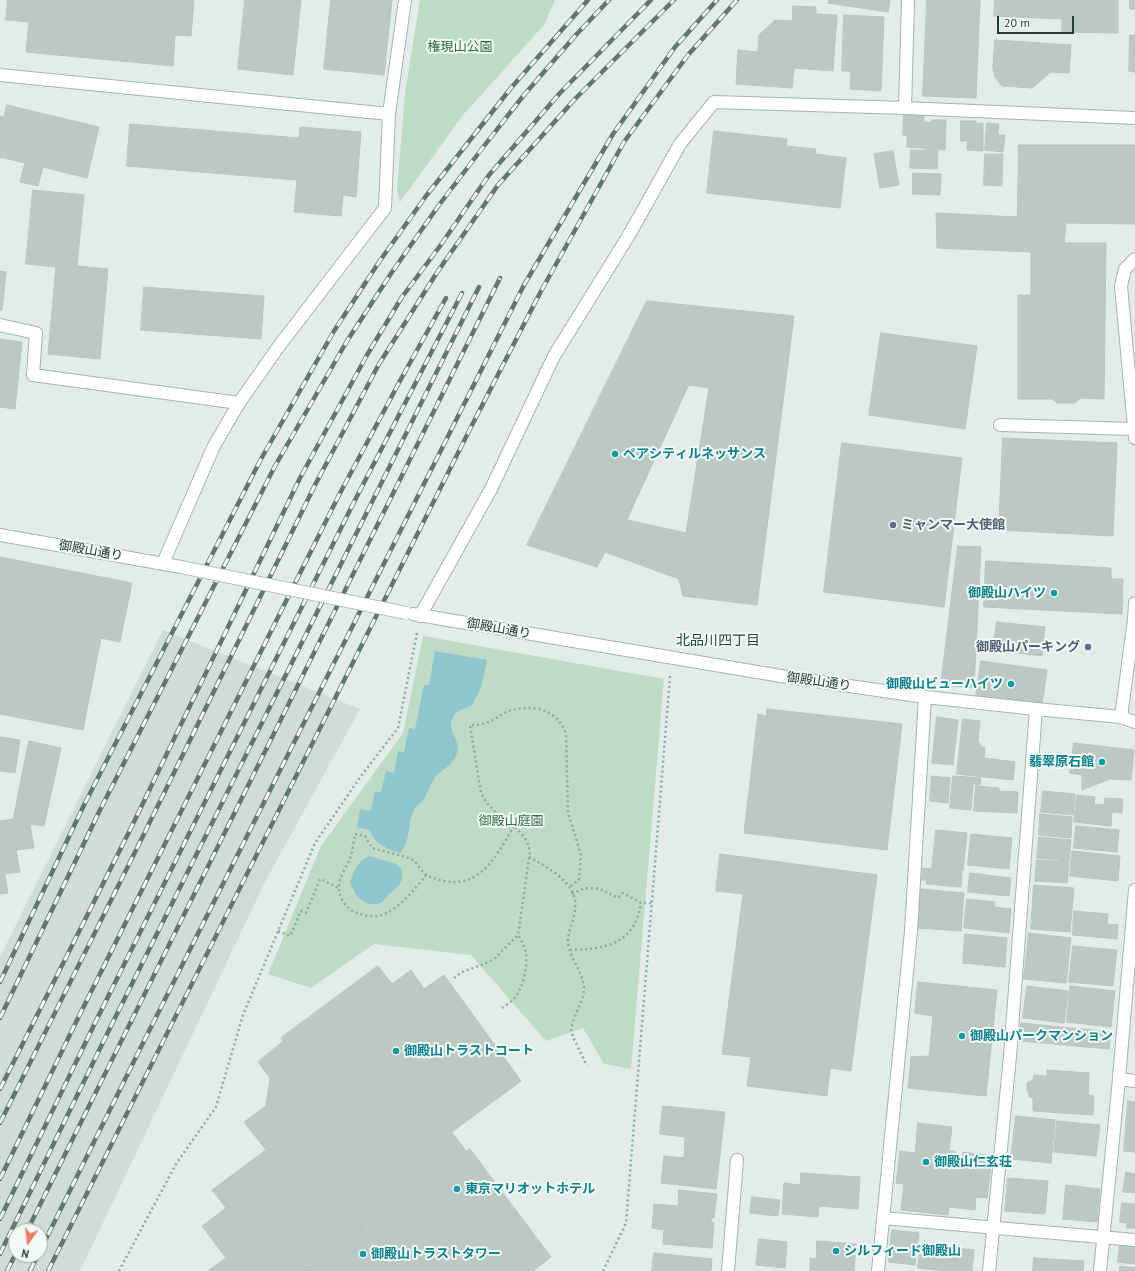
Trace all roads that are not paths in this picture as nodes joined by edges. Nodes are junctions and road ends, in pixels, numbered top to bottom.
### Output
1 (405, 0) edge
2 (908, 0) edge
3 (0, 75) edge
4 (905, 108) junction
5 (389, 114) junction
6 (1135, 118) edge
7 (1135, 259) edge
8 (0, 325) edge
9 (239, 403) junction
10 (1000, 425) dead end
11 (1135, 433) edge
12 (0, 535) edge
13 (163, 563) junction
14 (1135, 603) edge
15 (420, 616) junction
16 (1131, 674) edge
17 (925, 697) junction
18 (1036, 709) junction
19 (1121, 717) junction
20 (1135, 722) edge
21 (1135, 890) edge
22 (1119, 1079) junction
23 (1135, 1081) edge
24 (737, 1160) dead end
25 (882, 1218) junction
26 (993, 1228) junction
27 (1103, 1237) junction
28 (1135, 1240) edge
29 (728, 1271) edge
30 (878, 1271) edge
31 (990, 1271) edge
32 (1100, 1271) edge

1 - 5 street
2 - 4 street
3 - 5 street
4 - 6 street
4 - 15 street
5 - 9 street
7 - 11 street
8 - 9 street
9 - 13 street
10 - 11 street
12 - 13 street, 御殿山通り
13 - 15 street, 御殿山通り, bridge
14 - 16 street
15 - 17 street, 御殿山通り
16 - 19 street
17 - 18 street, 御殿山通り
17 - 25 street
18 - 19 street, 御殿山通り
18 - 26 street
19 - 20 street, 御殿山通り
21 - 22 street
22 - 23 street
22 - 27 street
24 - 29 street
25 - 26 street
25 - 30 street
26 - 27 street
26 - 31 street
27 - 28 street
27 - 32 street

